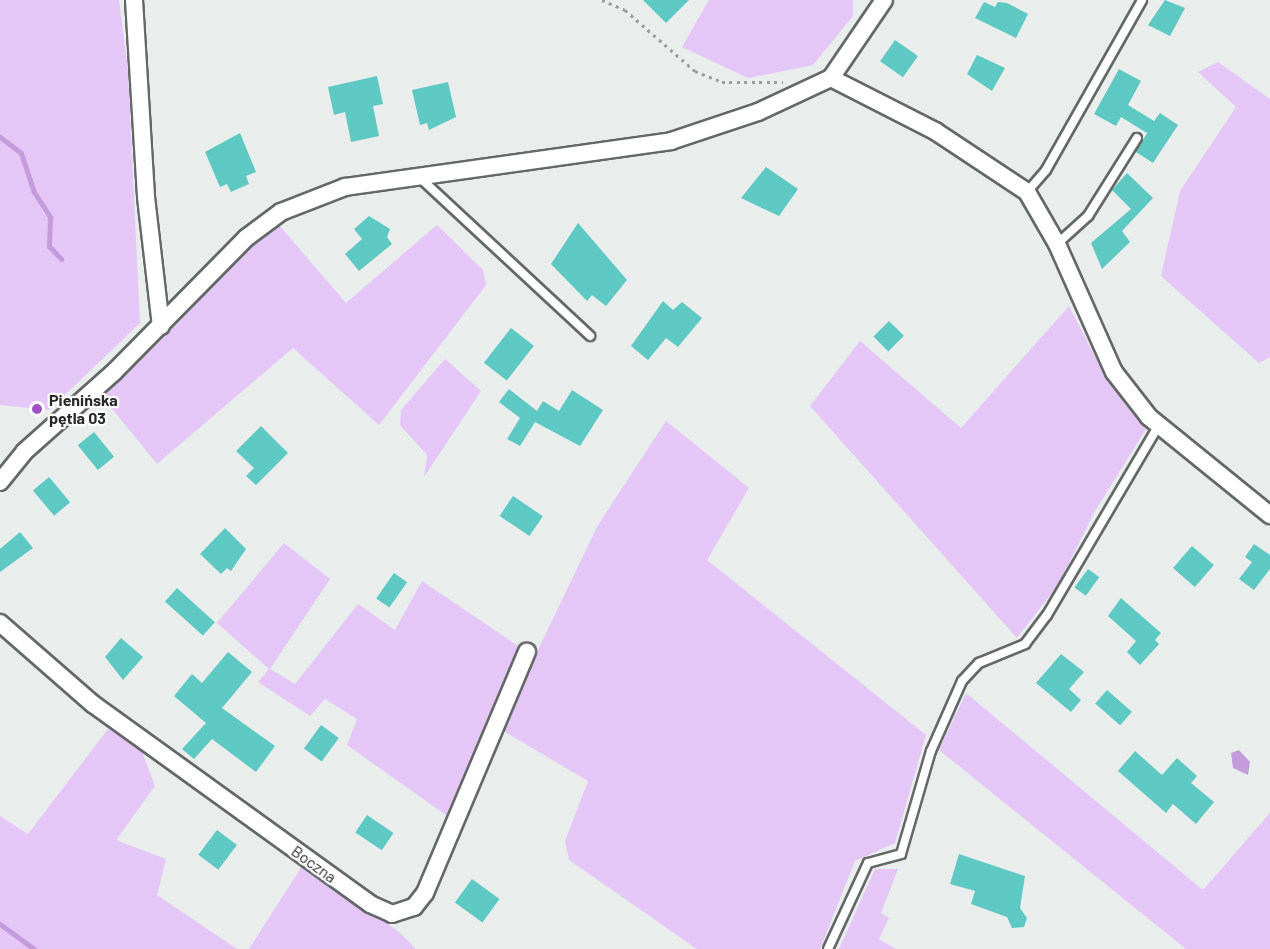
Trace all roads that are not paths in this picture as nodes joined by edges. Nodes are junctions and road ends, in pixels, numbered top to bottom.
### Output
1 (134, 0) edge
2 (884, 0) edge
3 (1142, 0) edge
4 (831, 78) junction
5 (1137, 138) dead end
6 (418, 176) junction
7 (1027, 192) junction
8 (1057, 244) junction
9 (161, 326) junction
10 (590, 336) dead end
11 (1159, 425) junction
12 (0, 482) edge
13 (1270, 515) edge
14 (0, 623) edge
15 (526, 652) dead end
16 (828, 949) edge

1 - 9 street
2 - 4 street
3 - 7 lane
4 - 6 street
4 - 7 street
5 - 8 lane
6 - 9 street
6 - 10 lane
7 - 8 street
8 - 11 street
9 - 12 street
11 - 13 street
11 - 16 lane
14 - 15 street, Boczna

